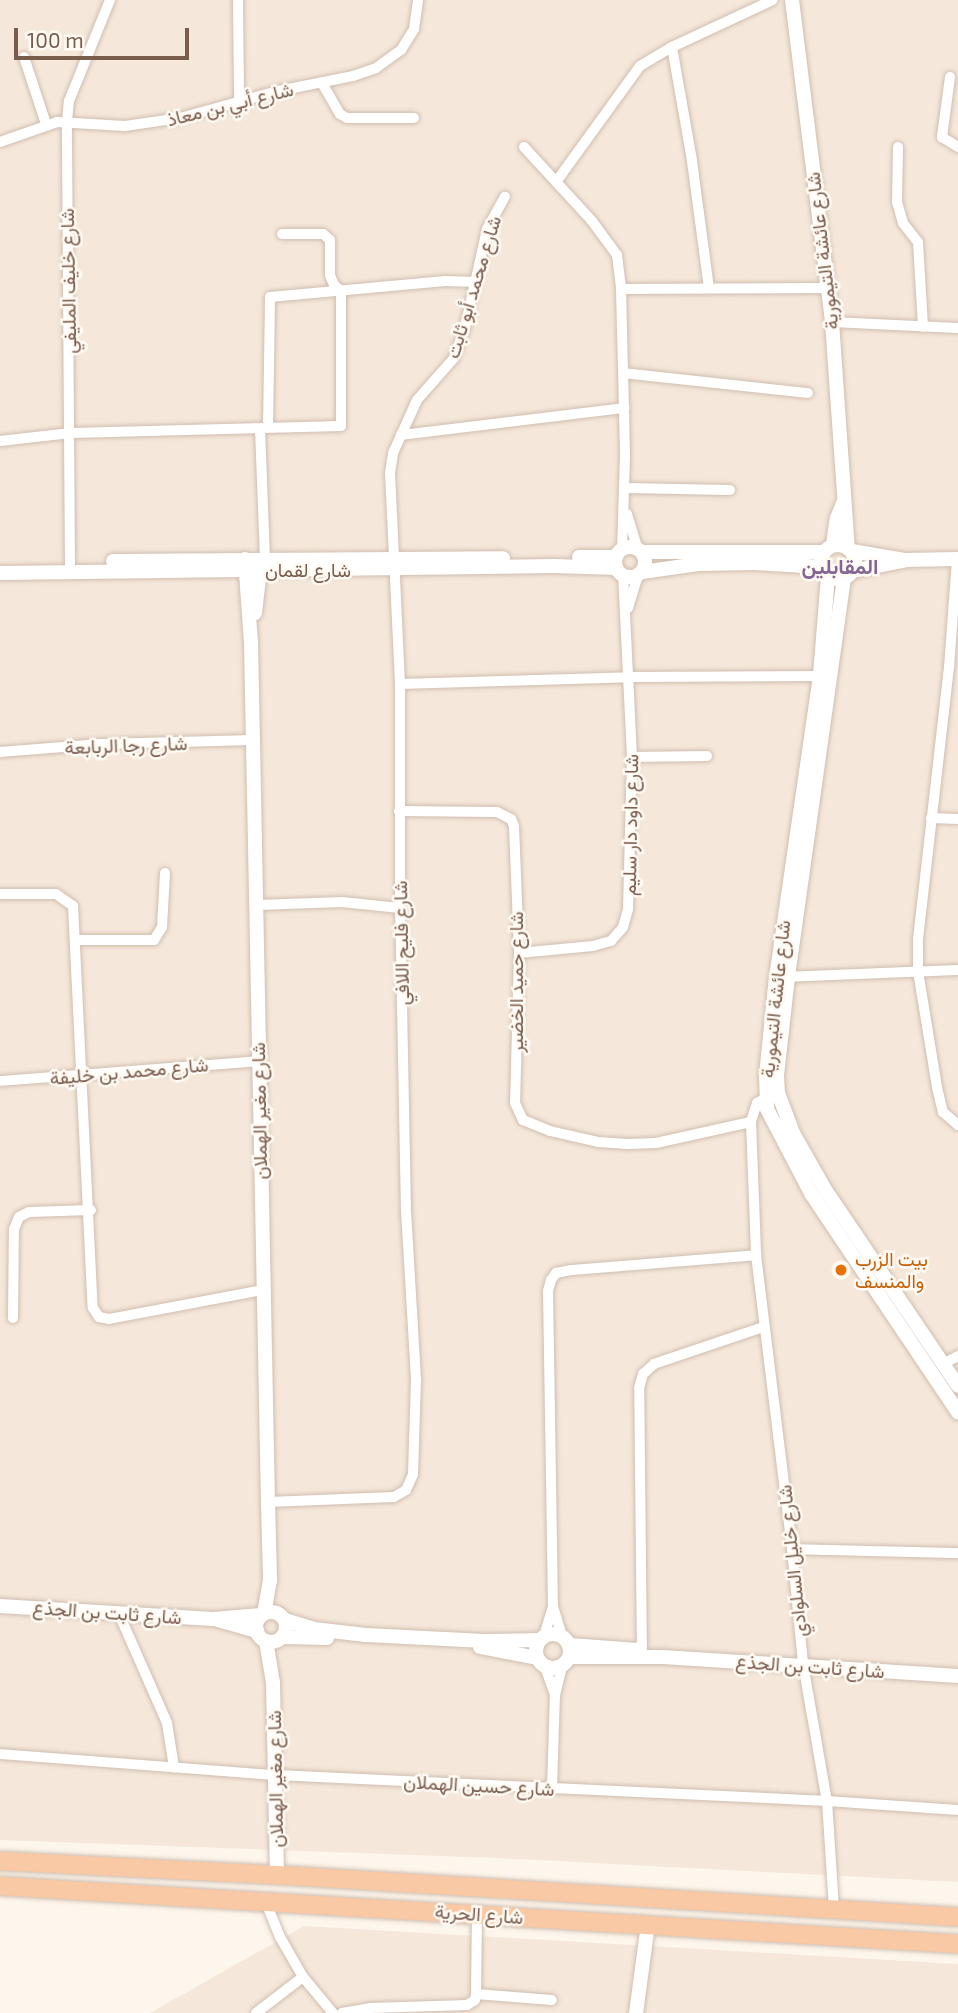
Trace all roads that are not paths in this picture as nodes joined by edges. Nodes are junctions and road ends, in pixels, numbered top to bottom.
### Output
1 (110, 0) edge
2 (238, 0) edge
3 (418, 0) edge
4 (773, 0) edge
5 (792, 0) edge
6 (672, 47) junction
7 (23, 57) dead end
8 (950, 77) dead end
9 (322, 83) junction
10 (239, 102) junction
11 (414, 118) dead end
12 (67, 122) junction
13 (46, 124) junction
14 (0, 142) edge
15 (524, 147) dead end
16 (898, 147) dead end
17 (958, 147) edge
18 (556, 182) junction
19 (505, 197) dead end
20 (282, 234) dead end
21 (476, 282) junction
22 (709, 288) junction
23 (827, 288) junction
24 (621, 289) junction
25 (341, 291) junction
26 (832, 322) junction
27 (923, 327) junction
28 (958, 328) edge
29 (623, 373) junction
30 (808, 393) dead end
31 (624, 408) junction
32 (264, 428) junction
33 (71, 433) junction
34 (401, 435) junction
35 (0, 440) edge
36 (626, 488) junction
37 (730, 490) dead end
38 (843, 503) junction
39 (626, 511) junction
40 (828, 549) junction
41 (850, 549) junction
42 (640, 550) junction
43 (957, 559) edge
44 (904, 560) junction
45 (262, 562) junction
46 (619, 562) junction
47 (0, 563) edge
48 (245, 564) junction
49 (396, 564) junction
50 (70, 566) junction
51 (825, 572) junction
52 (0, 573) edge
53 (640, 573) junction
54 (848, 575) junction
55 (627, 610) junction
56 (251, 642) junction
57 (953, 667) edge
58 (825, 676) junction
59 (630, 677) junction
60 (400, 684) junction
61 (253, 740) junction
62 (0, 752) edge
63 (707, 755) dead end
64 (632, 757) junction
65 (399, 811) junction
66 (931, 818) junction
67 (958, 819) edge
68 (165, 873) dead end
69 (0, 894) edge
70 (257, 905) junction
71 (400, 908) junction
72 (75, 940) junction
73 (519, 953) junction
74 (958, 970) edge
75 (918, 971) junction
76 (782, 977) junction
77 (259, 1061) junction
78 (82, 1075) junction
79 (0, 1081) edge
80 (771, 1095) junction
81 (751, 1122) junction
82 (958, 1125) edge
83 (91, 1210) junction
84 (756, 1255) junction
85 (262, 1290) junction
86 (13, 1318) dead end
87 (763, 1327) junction
88 (958, 1356) edge
89 (943, 1364) junction
90 (958, 1386) edge
91 (958, 1412) edge
92 (268, 1503) junction
93 (792, 1549) junction
94 (958, 1553) edge
95 (270, 1580) junction
96 (0, 1606) edge
97 (553, 1607) junction
98 (119, 1614) junction
99 (262, 1614) junction
100 (283, 1618) junction
101 (213, 1619) junction
102 (271, 1637) junction
103 (542, 1638) junction
104 (566, 1651) junction
105 (643, 1655) junction
106 (541, 1662) junction
107 (803, 1664) junction
108 (958, 1676) edge
109 (555, 1695) junction
110 (0, 1754) edge
111 (174, 1767) junction
112 (275, 1775) junction
113 (552, 1789) junction
114 (827, 1801) junction
115 (958, 1810) edge
116 (0, 1861) edge
117 (277, 1875) junction
118 (0, 1886) edge
119 (265, 1900) junction
120 (834, 1908) junction
121 (477, 1914) junction
122 (958, 1917) edge
123 (648, 1924) junction
124 (958, 1944) edge
125 (303, 1977) junction
126 (476, 1994) junction
127 (552, 2000) dead end
128 (256, 2013) edge
129 (333, 2013) edge
130 (342, 2013) edge
131 (636, 2013) edge

1 - 12 street, شارع خليف المليفي
2 - 10 street
3 - 9 street, شارع أبي بن معاذ
4 - 6 street
5 - 23 street, شارع عائشة التيمورية
6 - 18 street
6 - 22 street
7 - 13 street
8 - 17 street
9 - 10 street, شارع أبي بن معاذ
9 - 11 street
10 - 12 street, شارع أبي بن معاذ
12 - 13 street, شارع أبي بن معاذ
12 - 33 street, شارع خليف المليفي
13 - 14 street, شارع أبي بن معاذ
15 - 18 street, شارع داود دار سليم
16 - 27 street
18 - 24 street, شارع داود دار سليم
19 - 21 street, شارع محمد أبو ثابت
20 - 25 street
21 - 25 street
21 - 34 street, شارع محمد أبو ثابت
22 - 23 street
22 - 24 street
23 - 26 street, شارع عائشة التيمورية
24 - 29 street, شارع داود دار سليم
25 - 32 street
25 - 32 street
26 - 27 street
26 - 38 street, شارع عائشة التيمورية
27 - 28 street
29 - 30 street
29 - 31 street, شارع داود دار سليم
31 - 34 street
31 - 36 street, شارع داود دار سليم
32 - 33 street
32 - 45 street
33 - 35 street
33 - 50 street, شارع خليف المليفي
34 - 49 street, شارع محمد أبو ثابت
36 - 37 street
36 - 39 street, شارع داود دار سليم
38 - 40 street, شارع عائشة التيمورية
38 - 41 street, شارع عائشة التيمورية
39 - 42 street, شارع داود دار سليم
39 - 46 street, شارع داود دار سليم
40 - 41 street
40 - 42 street
40 - 51 street, شارع عائشة التيمورية
41 - 44 street
41 - 54 street, شارع عائشة التيمورية
42 - 46 street
42 - 53 street
43 - 44 street
43 - 57 street
44 - 54 street
45 - 48 street, شارع لقمان
45 - 49 street, شارع لقمان
45 - 56 street, شارع مغير الهملان
46 - 49 street, شارع لقمان
46 - 53 street
46 - 55 street, شارع داود دار سليم
47 - 50 street, شارع لقمان
48 - 50 street, شارع لقمان
48 - 56 street, شارع مغير الهملان
49 - 60 street, شارع محمد أبو ثابت
50 - 52 street, شارع لقمان
51 - 53 street
51 - 54 street
51 - 58 street, شارع عائشة التيمورية
53 - 55 street, شارع داود دار سليم
54 - 58 street, شارع عائشة التيمورية
55 - 59 street, شارع داود دار سليم
56 - 61 street, شارع مغير الهملان
57 - 66 street
58 - 59 street
58 - 76 street, شارع عائشة التيمورية
59 - 60 street
59 - 64 street, شارع داود دار سليم
60 - 65 street, شارع فليح اللافي
61 - 62 street, شارع رجا الربابعة
61 - 70 street, شارع مغير الهملان
63 - 64 street
64 - 73 street, شارع داود دار سليم
65 - 71 street, شارع فليح اللافي
65 - 73 street, شارع حميد الخضير
66 - 67 street
66 - 75 street
68 - 72 street
69 - 72 street
70 - 71 street
70 - 77 street, شارع مغير الهملان
71 - 92 street, شارع فليح اللافي
72 - 78 street
73 - 81 street, شارع حميد الخضير
74 - 75 street
75 - 76 street
75 - 82 street
76 - 80 street, شارع عائشة التيمورية
77 - 78 street, شارع محمد بن خليفة
77 - 85 street, شارع مغير الهملان
78 - 79 street, شارع محمد بن خليفة
78 - 83 street
80 - 81 street
80 - 89 street, شارع عائشة التيمورية
80 - 91 street, شارع عائشة التيمورية
81 - 84 street, شارع خليل السلوادي
83 - 85 street
83 - 86 street
84 - 87 street, شارع خليل السلوادي
84 - 97 street
85 - 92 street, شارع مغير الهملان
87 - 93 street, شارع خليل السلوادي
87 - 105 street
88 - 89 street
89 - 90 street, شارع عائشة التيمورية
92 - 95 street, شارع مغير الهملان
93 - 94 street
93 - 107 street, شارع خليل السلوادي
95 - 99 street, شارع مغير الهملان
95 - 100 street, شارع مغير الهملان
96 - 98 street, شارع ثابت بن الجذع
97 - 103 street
97 - 104 street
98 - 101 street, شارع ثابت بن الجذع
98 - 111 street
99 - 100 street, شارع ثابت بن الجذع
99 - 101 street, شارع ثابت بن الجذع
99 - 102 street, شارع مغير الهملان
100 - 102 street
100 - 103 street
101 - 102 street, شارع ثابت بن الجذع
102 - 106 street, شارع ثابت بن الجذع
102 - 112 street, شارع مغير الهملان
103 - 104 street
103 - 106 street
104 - 105 street, شارع ثابت بن الجذع
104 - 106 street, شارع ثابت بن الجذع
104 - 109 street
105 - 107 street, شارع ثابت بن الجذع
106 - 109 street
107 - 108 street, شارع ثابت بن الجذع
107 - 114 street, شارع خليل السلوادي
109 - 113 street
110 - 111 street, شارع حسين الهملان
111 - 112 street, شارع حسين الهملان
112 - 113 street, شارع حسين الهملان
112 - 117 street, شارع مغير الهملان
113 - 114 street, شارع حسين الهملان
114 - 115 street, شارع حسين الهملان
114 - 120 street, شارع خليل السلوادي
116 - 117 highway, شارع الحرية
117 - 120 highway, شارع الحرية
118 - 119 highway, شارع الحرية
119 - 121 highway, شارع الحرية
119 - 125 street
120 - 122 highway, شارع الحرية
121 - 123 highway, شارع الحرية
121 - 126 street
123 - 124 highway, شارع الحرية
123 - 131 street
125 - 128 street
125 - 129 street
126 - 127 street
126 - 130 street

